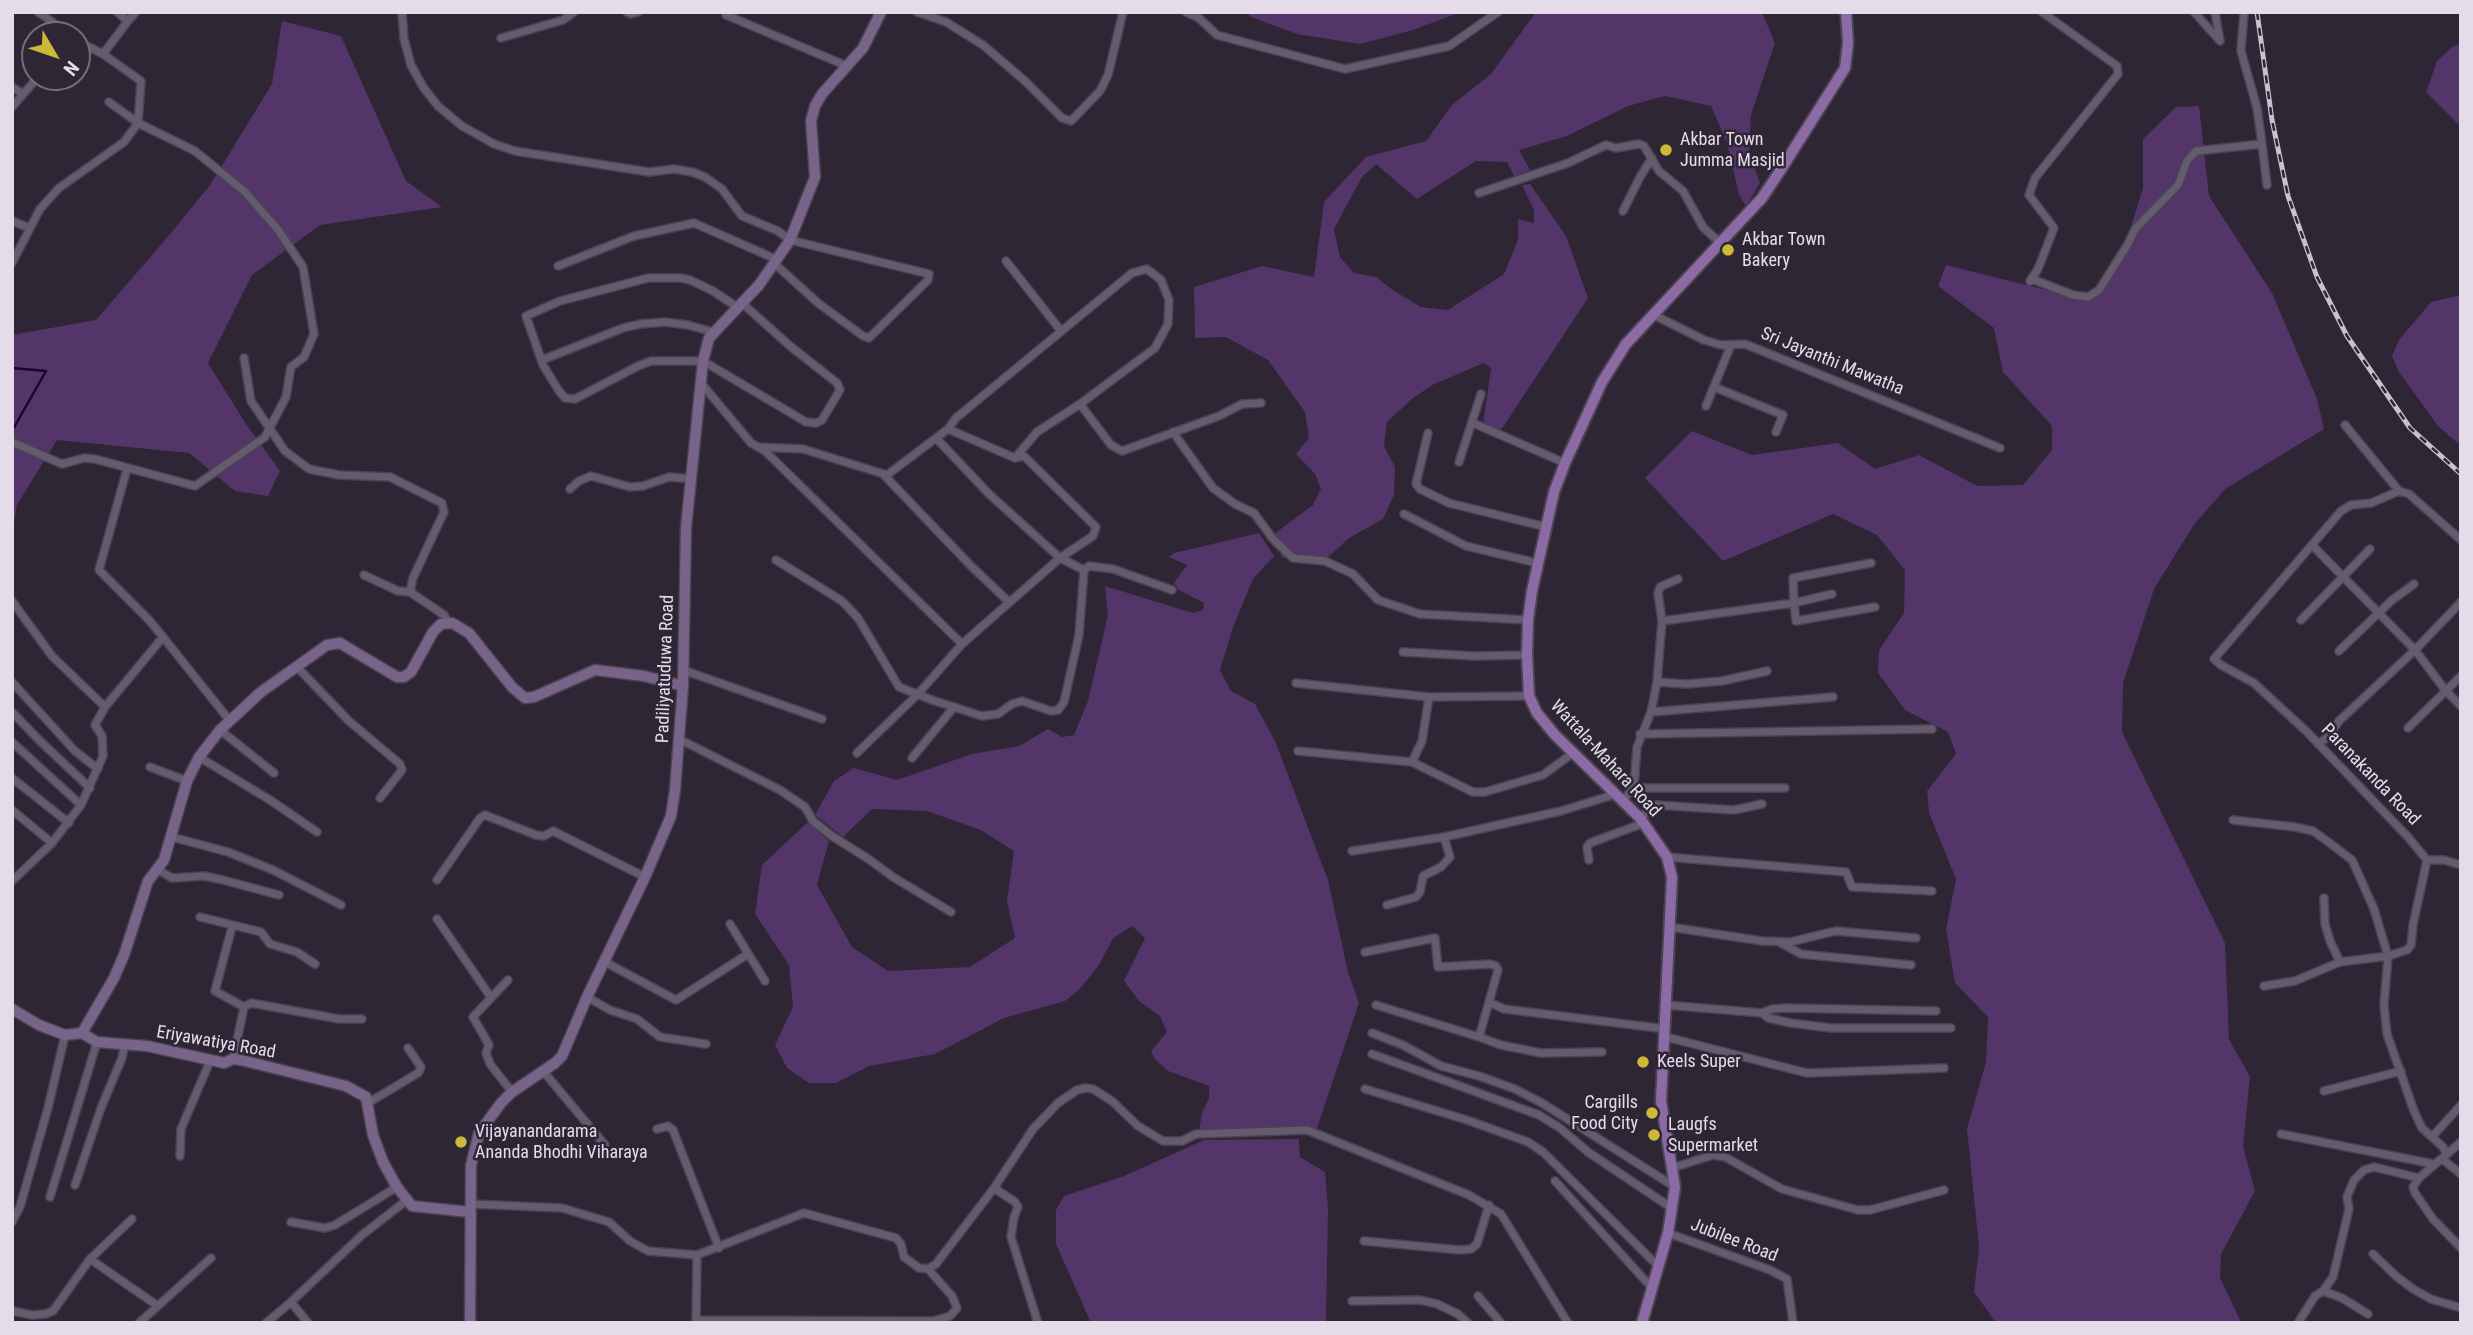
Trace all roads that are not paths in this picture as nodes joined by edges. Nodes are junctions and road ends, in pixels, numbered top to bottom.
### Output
1 (117, 12) edge
2 (136, 12) edge
3 (402, 12) edge
4 (574, 12) edge
5 (627, 12) edge
6 (638, 12) edge
7 (881, 12) edge
8 (917, 12) edge
9 (1123, 12) edge
10 (1186, 12) edge
11 (1497, 12) edge
12 (1846, 12) edge
13 (2042, 12) edge
14 (2194, 12) edge
15 (2215, 12) edge
16 (2244, 12) edge
17 (563, 15) edge
18 (726, 15) dead end
19 (128, 21) junction
20 (500, 38) dead end
21 (91, 48) edge
22 (103, 54) junction
23 (847, 66) junction
24 (12, 87) edge
25 (26, 91) edge
26 (23, 94) junction
27 (109, 102) dead end
28 (12, 107) edge
29 (138, 123) junction
30 (2262, 144) junction
31 (1652, 158) junction
32 (2267, 184) dead end
33 (1479, 193) dead end
34 (1623, 211) dead end
35 (12, 221) edge
36 (30, 228) junction
37 (790, 240) junction
38 (1720, 243) junction
39 (1006, 261) dead end
40 (776, 262) junction
41 (12, 263) edge
42 (558, 266) dead end
43 (740, 305) junction
44 (1652, 314) junction
45 (1061, 331) junction
46 (713, 332) junction
47 (1731, 345) junction
48 (244, 358) dead end
49 (541, 360) junction
50 (703, 361) junction
51 (701, 383) junction
52 (1714, 387) junction
53 (1481, 394) dead end
54 (1261, 403) dead end
55 (1080, 404) junction
56 (1706, 406) dead end
57 (1473, 423) junction
58 (2345, 425) dead end
59 (948, 429) junction
60 (269, 430) junction
61 (1173, 432) junction
62 (1776, 432) dead end
63 (1428, 433) dead end
64 (936, 438) junction
65 (12, 442) edge
66 (759, 447) junction
67 (2000, 448) dead end
68 (1014, 458) junction
69 (1459, 462) dead end
70 (1565, 463) junction
71 (127, 469) junction
72 (884, 474) junction
73 (692, 479) junction
74 (570, 489) dead end
75 (2399, 491) junction
76 (1404, 514) dead end
77 (1546, 527) junction
78 (2461, 540) edge
79 (2312, 545) junction
80 (2370, 549) dead end
81 (1060, 558) junction
82 (776, 560) dead end
83 (1871, 563) dead end
84 (1537, 564) junction
85 (1084, 570) junction
86 (364, 575) dead end
87 (2344, 578) junction
88 (1678, 579) dead end
89 (2414, 583) dead end
90 (1172, 590) dead end
91 (410, 592) junction
92 (1832, 594) dead end
93 (12, 601) edge
94 (1009, 602) junction
95 (2461, 602) edge
96 (1794, 603) junction
97 (1875, 607) dead end
98 (2379, 615) junction
99 (1528, 620) junction
100 (2301, 620) dead end
101 (1662, 621) junction
102 (448, 623) junction
103 (163, 637) junction
104 (962, 644) junction
105 (2415, 650) junction
106 (2339, 651) dead end
107 (1403, 652) dead end
108 (1527, 655) junction
109 (296, 666) junction
110 (683, 670) junction
111 (1767, 671) dead end
112 (2461, 676) edge
113 (12, 682) edge
114 (1657, 682) junction
115 (1296, 683) dead end
116 (683, 686) junction
117 (2446, 691) junction
118 (918, 694) junction
119 (1429, 696) junction
120 (1529, 696) junction
121 (1833, 697) dead end
122 (2461, 706) edge
123 (105, 707) junction
124 (954, 707) junction
125 (12, 712) edge
126 (1651, 712) junction
127 (822, 719) dead end
128 (230, 721) junction
129 (2408, 728) dead end
130 (1932, 729) dead end
131 (220, 730) junction
132 (1640, 734) junction
133 (679, 739) junction
134 (12, 742) edge
135 (2318, 744) junction
136 (1298, 751) dead end
137 (857, 753) dead end
138 (1573, 753) junction
139 (199, 757) junction
140 (912, 758) dead end
141 (1412, 762) junction
142 (150, 767) dead end
143 (98, 769) junction
144 (275, 773) dead end
145 (12, 778) edge
146 (187, 782) junction
147 (1634, 786) junction
148 (90, 788) junction
149 (1784, 788) dead end
150 (380, 798) dead end
151 (1620, 798) junction
152 (1762, 804) dead end
153 (81, 806) junction
154 (12, 810) edge
155 (1642, 820) junction
156 (2233, 820) dead end
157 (69, 823) junction
158 (317, 832) dead end
159 (172, 837) junction
160 (1444, 837) junction
161 (52, 843) junction
162 (1352, 851) dead end
163 (1667, 857) junction
164 (1589, 860) dead end
165 (2427, 860) junction
166 (2461, 865) edge
167 (157, 869) junction
168 (645, 877) junction
169 (437, 880) dead end
170 (12, 881) edge
171 (1932, 891) dead end
172 (279, 895) dead end
173 (2324, 898) dead end
174 (341, 905) dead end
175 (1387, 905) dead end
176 (951, 912) dead end
177 (200, 917) dead end
178 (437, 919) dead end
179 (730, 924) dead end
180 (232, 927) junction
181 (1670, 927) junction
182 (1916, 938) dead end
183 (1778, 942) junction
184 (1365, 952) dead end
185 (748, 954) junction
186 (2388, 956) junction
187 (605, 962) junction
188 (2340, 962) junction
189 (315, 964) dead end
190 (1911, 965) dead end
191 (508, 979) dead end
192 (765, 981) dead end
193 (2264, 986) dead end
194 (491, 996) junction
195 (587, 997) junction
196 (1489, 1002) junction
197 (1376, 1005) dead end
198 (1666, 1006) junction
199 (244, 1007) junction
200 (12, 1009) edge
201 (1936, 1011) dead end
202 (1762, 1013) junction
203 (362, 1019) dead end
204 (1951, 1028) dead end
205 (82, 1033) junction
206 (1372, 1033) dead end
207 (1666, 1033) junction
208 (65, 1035) junction
209 (1479, 1037) junction
210 (97, 1042) junction
211 (125, 1044) junction
212 (706, 1044) dead end
213 (408, 1048) dead end
214 (1602, 1052) dead end
215 (1372, 1054) dead end
216 (233, 1059) junction
217 (210, 1060) junction
218 (1944, 1068) dead end
219 (543, 1071) junction
220 (2401, 1072) junction
221 (1365, 1089) dead end
222 (2324, 1091) dead end
223 (512, 1092) junction
224 (368, 1103) junction
225 (2461, 1105) edge
226 (657, 1129) dead end
227 (2281, 1134) dead end
228 (2432, 1137) junction
229 (2461, 1142) edge
230 (605, 1145) dead end
231 (180, 1156) dead end
232 (2441, 1159) junction
233 (1672, 1168) junction
234 (2461, 1174) edge
235 (2419, 1178) junction
236 (1555, 1181) dead end
237 (75, 1185) dead end
238 (397, 1187) junction
239 (994, 1188) junction
240 (1675, 1188) junction
241 (1944, 1190) dead end
242 (50, 1197) dead end
243 (407, 1200) junction
244 (1489, 1205) junction
245 (470, 1208) junction
246 (1673, 1209) junction
247 (132, 1219) dead end
248 (12, 1222) edge
249 (291, 1222) dead end
250 (1668, 1233) junction
251 (1364, 1241) dead end
252 (719, 1248) junction
253 (2461, 1248) edge
254 (2373, 1254) dead end
255 (697, 1255) junction
256 (211, 1258) dead end
257 (90, 1259) junction
258 (1658, 1266) junction
259 (928, 1269) junction
260 (1652, 1288) junction
261 (2323, 1291) junction
262 (1478, 1296) dead end
263 (1352, 1301) dead end
264 (291, 1303) junction
265 (158, 1306) junction
266 (2461, 1308) edge
267 (12, 1311) edge
268 (2368, 1314) dead end
269 (696, 1321) edge
270 (768, 1322) edge
271 (139, 1323) edge
272 (265, 1323) edge
273 (308, 1323) edge
274 (470, 1323) edge
275 (1038, 1323) edge
276 (1468, 1323) edge
277 (1501, 1323) edge
278 (1567, 1323) edge
279 (1642, 1323) edge
280 (1793, 1323) edge
281 (2298, 1323) edge

1 - 19 street
2 - 19 street
3 - 37 street
4 - 17 street
5 - 6 street
7 - 23 street, Padiliyatuduwa Road
8 - 9 street
10 - 11 street
12 - 38 main road, Wattala-Mahara Road
13 - 30 street
14 - 15 street
16 - 30 street
17 - 20 street
18 - 23 street
19 - 22 street
21 - 22 street
22 - 29 street
23 - 37 street, Padiliyatuduwa Road
24 - 26 street
25 - 26 street
26 - 28 street
27 - 29 street
29 - 36 street
29 - 60 street
30 - 32 street
31 - 33 street
31 - 34 street
31 - 38 street
35 - 36 street
36 - 41 street
37 - 40 street, Padiliyatuduwa Road
37 - 40 street
38 - 44 main road, Wattala-Mahara Road
39 - 45 street
40 - 42 street
40 - 43 street, Padiliyatuduwa Road
43 - 46 street, Padiliyatuduwa Road
43 - 49 street
43 - 50 street
44 - 47 street, Sri Jayanthi Mawatha
44 - 70 main road, Wattala-Mahara Road
45 - 55 street
45 - 59 street
46 - 49 street
46 - 50 street, Padiliyatuduwa Road
47 - 52 street
47 - 67 street, Sri Jayanthi Mawatha
48 - 60 street
49 - 50 street
50 - 51 street, Padiliyatuduwa Road
51 - 66 street
51 - 73 street, Padiliyatuduwa Road
52 - 56 street
52 - 62 street
53 - 57 street
54 - 61 street
55 - 61 street
55 - 68 street
57 - 69 street
57 - 70 street
58 - 75 street
59 - 64 street
59 - 68 street
60 - 71 street
60 - 91 street
61 - 99 street
63 - 77 street
64 - 72 street
64 - 81 street
65 - 71 street
66 - 72 street
66 - 104 street
68 - 81 street
70 - 77 main road, Wattala-Mahara Road
71 - 103 street
72 - 94 street
73 - 74 street
73 - 110 street, Padiliyatuduwa Road
75 - 78 street
75 - 79 street
76 - 84 street
77 - 84 main road, Wattala-Mahara Road
79 - 87 street
79 - 135 street, Paranakanda Road
80 - 87 street
81 - 85 street
81 - 94 street
82 - 118 street
83 - 96 street
84 - 99 main road, Wattala-Mahara Road
85 - 90 street
85 - 124 street
86 - 91 street
87 - 98 street
87 - 100 street
88 - 101 street
89 - 98 street
91 - 102 street
92 - 96 street
93 - 123 street
94 - 104 street
95 - 105 street
96 - 97 street
96 - 101 street
98 - 105 street
98 - 106 street
99 - 108 main road, Wattala-Mahara Road
101 - 114 street
102 - 109 street
102 - 116 street
103 - 123 street
103 - 128 street
104 - 118 street
105 - 117 street
105 - 135 street
107 - 108 street
108 - 120 main road, Wattala-Mahara Road
109 - 128 street
109 - 150 street
110 - 116 street, Padiliyatuduwa Road
110 - 127 street
111 - 114 street
112 - 117 street
113 - 143 street
114 - 126 street
115 - 119 street
116 - 133 street, Padiliyatuduwa Road
117 - 122 street
117 - 129 street
118 - 124 street
118 - 137 street
119 - 120 street
119 - 141 street
120 - 138 main road, Wattala-Mahara Road
121 - 126 street
123 - 143 street
124 - 140 street
125 - 148 street
126 - 132 street
128 - 131 street
130 - 132 street
131 - 139 street
131 - 144 street
132 - 147 street
133 - 168 street, Padiliyatuduwa Road
133 - 176 street
134 - 153 street
135 - 165 street, Paranakanda Road
136 - 141 street
138 - 141 street
138 - 151 main road, Wattala-Mahara Road
139 - 146 street
139 - 158 street
142 - 146 street
143 - 148 street
145 - 157 street
146 - 159 street
147 - 149 street
147 - 151 street
148 - 153 street
151 - 155 main road, Wattala-Mahara Road
151 - 160 street
152 - 155 street
153 - 157 street
154 - 161 street
155 - 163 main road, Wattala-Mahara Road
155 - 164 street
156 - 186 street
157 - 161 street
159 - 167 street
159 - 174 street
160 - 162 street
160 - 175 street
161 - 170 street
163 - 171 street
163 - 181 main road, Wattala-Mahara Road
165 - 166 street
165 - 186 street
167 - 172 street
167 - 205 street
168 - 169 street
168 - 187 street, Padiliyatuduwa Road
173 - 188 street
177 - 180 street
178 - 194 street
179 - 185 street
180 - 189 street
180 - 199 street
181 - 183 street
181 - 198 main road, Wattala-Mahara Road
182 - 183 street
183 - 190 street
184 - 196 street
185 - 187 street
185 - 192 street
186 - 188 street
186 - 220 street
187 - 195 street, Padiliyatuduwa Road
188 - 193 street
191 - 194 street
194 - 223 street
195 - 212 street
195 - 219 street, Padiliyatuduwa Road
196 - 207 street
196 - 209 street
197 - 209 street
198 - 202 street
198 - 207 main road, Wattala-Mahara Road
199 - 203 street
199 - 216 street
200 - 208 street
201 - 202 street
202 - 204 street
205 - 208 street
205 - 210 street, Eriyawatiya Road
206 - 240 street
207 - 218 street
207 - 233 main road, Wattala-Mahara Road
208 - 248 street
209 - 214 street
210 - 211 street, Eriyawatiya Road
210 - 242 street
211 - 217 street, Eriyawatiya Road
211 - 237 street
213 - 224 street
215 - 246 street
216 - 217 street, Eriyawatiya Road
216 - 224 street, Eriyawatiya Road
217 - 231 street
219 - 223 street, Padiliyatuduwa Road
219 - 230 street
220 - 222 street
220 - 228 street
221 - 258 street
223 - 245 street, Padiliyatuduwa Road
224 - 238 street
225 - 228 street
226 - 252 street
227 - 232 street
228 - 232 street
229 - 232 street
232 - 234 street
232 - 235 street
233 - 240 main road, Wattala-Mahara Road
233 - 241 street
235 - 253 street
235 - 261 street
236 - 260 street
238 - 243 street
238 - 249 street
239 - 244 street
239 - 259 street
239 - 275 street
240 - 246 main road, Wattala-Mahara Road
243 - 245 street
243 - 264 street
244 - 251 street
244 - 278 street
245 - 255 street
245 - 274 street, Padiliyatuduwa Road
246 - 250 main road, Wattala-Mahara Road
247 - 257 street
250 - 258 main road, Wattala-Mahara Road
250 - 280 street, Jubilee Road
252 - 255 street
252 - 259 street
254 - 266 street
255 - 269 street
256 - 265 street
257 - 265 street
257 - 267 street
258 - 260 main road, Wattala-Mahara Road
259 - 270 street
260 - 279 main road, Wattala-Mahara Road
261 - 268 street
261 - 281 street
262 - 277 street
263 - 276 street
264 - 272 street
264 - 273 street
265 - 271 street
269 - 270 street

